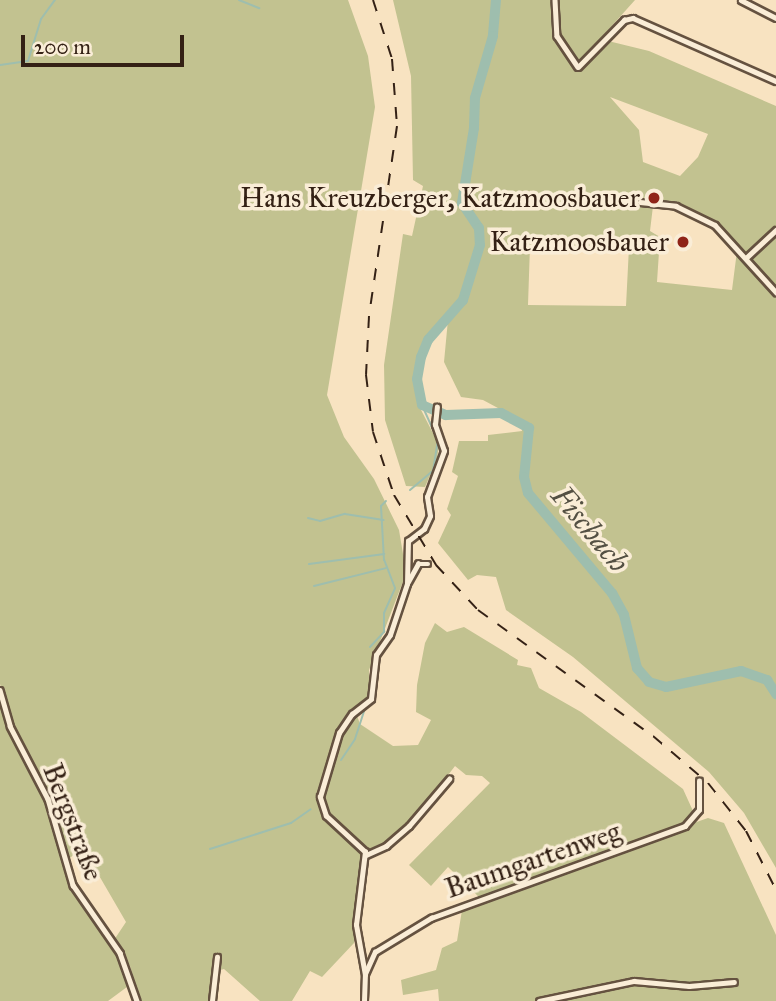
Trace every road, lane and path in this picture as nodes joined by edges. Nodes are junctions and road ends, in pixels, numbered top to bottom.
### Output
1 (555, 0) edge
2 (741, 0) edge
3 (776, 18) edge
4 (776, 81) edge
5 (640, 202) dead end
6 (776, 230) edge
7 (747, 258) junction
8 (776, 292) edge
9 (437, 407) dead end
10 (428, 564) dead end
11 (407, 584) junction
12 (0, 690) edge
13 (449, 779) dead end
14 (699, 781) dead end
15 (366, 855) junction
16 (217, 957) dead end
17 (365, 975) junction
18 (734, 982) dead end
19 (137, 1001) edge
20 (212, 1001) edge
21 (364, 1001) edge
22 (539, 1001) edge

1 - 4 street
2 - 3 street
5 - 7 street
6 - 7 street
7 - 8 street
9 - 11 street
10 - 11 street
11 - 15 street
12 - 19 street, Bergstraße
13 - 15 street
14 - 17 street, Baumgartenweg
15 - 17 street
16 - 20 street
17 - 21 street
18 - 22 street

